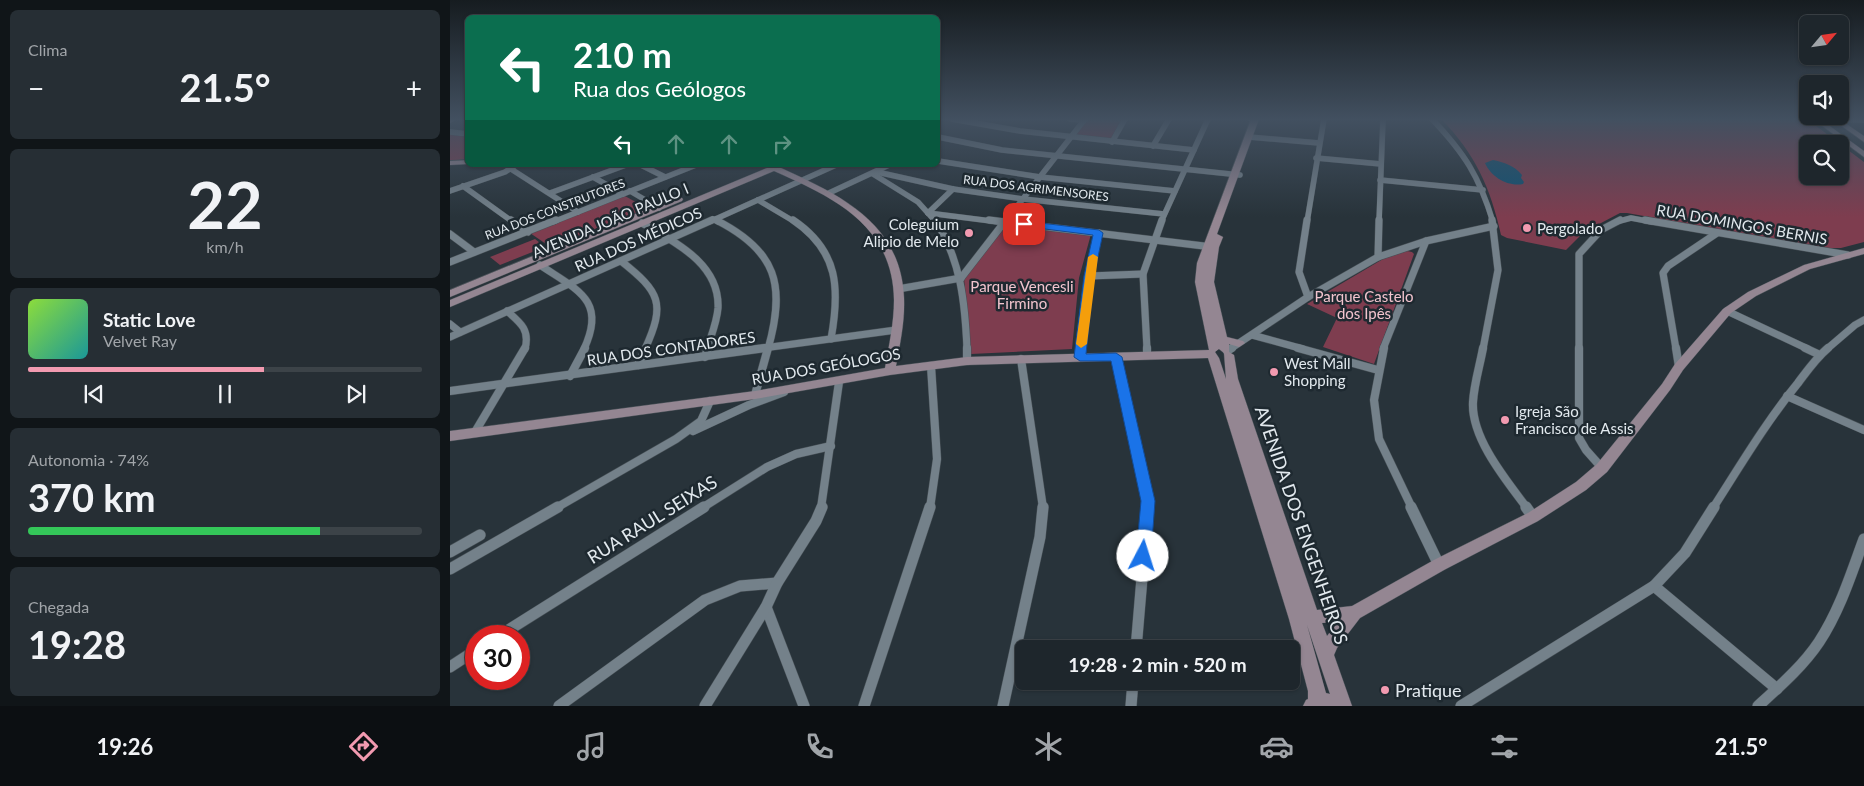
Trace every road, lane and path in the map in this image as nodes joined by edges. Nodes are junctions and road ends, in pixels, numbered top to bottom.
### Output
1 (1020, 152) edge
2 (1059, 152) edge
3 (1193, 152) edge
4 (1246, 152) edge
5 (1317, 152) edge
6 (1382, 152) edge
7 (1459, 152) edge
8 (1056, 156) junction
9 (1316, 158) junction
10 (940, 161) edge
11 (465, 162) edge
12 (450, 163) edge
13 (1381, 164) junction
14 (514, 167) edge
15 (621, 167) edge
16 (644, 167) edge
17 (691, 167) edge
18 (757, 167) edge
19 (772, 167) edge
20 (776, 167) edge
21 (832, 167) edge
22 (886, 167) edge
23 (511, 169) junction
24 (1185, 170) junction
25 (875, 173) junction
26 (1238, 175) junction
27 (594, 177) junction
28 (1040, 177) junction
29 (665, 178) junction
30 (804, 180) junction
31 (1380, 180) junction
32 (463, 186) junction
33 (953, 189) junction
34 (450, 190) edge
35 (1483, 190) junction
36 (630, 191) junction
37 (1175, 191) junction
38 (550, 193) junction
39 (829, 193) junction
40 (623, 194) junction
41 (1024, 199) junction
42 (758, 200) junction
43 (659, 208) junction
44 (578, 212) junction
45 (928, 213) junction
46 (1164, 214) junction
47 (713, 219) junction
48 (1006, 222) junction
49 (642, 223) junction
50 (1494, 226) junction
51 (528, 232) junction
52 (1099, 233) junction
53 (1717, 233) junction
54 (450, 234) edge
55 (668, 239) junction
56 (1154, 240) junction
57 (1426, 241) junction
58 (1210, 247) junction
59 (1864, 251) edge
60 (474, 252) junction
61 (1848, 255) junction
62 (1378, 257) junction
63 (621, 261) junction
64 (450, 262) edge
65 (540, 265) junction
66 (1143, 274) junction
67 (1089, 276) junction
68 (961, 278) junction
69 (569, 284) junction
70 (898, 289) junction
71 (450, 294) edge
72 (1308, 298) junction
73 (450, 304) edge
74 (507, 311) junction
75 (1727, 311) junction
76 (1864, 320) edge
77 (450, 324) edge
78 (896, 330) junction
79 (460, 332) junction
80 (1252, 335) junction
81 (450, 337) edge
82 (831, 339) junction
83 (1239, 343) joint
84 (768, 348) junction
85 (1220, 351) junction
86 (1147, 355) junction
87 (1820, 355) junction
88 (705, 357) junction
89 (1080, 357) junction
90 (1116, 357) junction
91 (1021, 359) junction
92 (967, 361) junction
93 (638, 365) junction
94 (931, 366) junction
95 (1679, 367) junction
96 (1378, 370) junction
97 (890, 371) junction
98 (570, 376) junction
99 (839, 382) junction
100 (504, 384) junction
101 (795, 388) junction
102 (450, 392) edge
103 (755, 395) junction
104 (1787, 396) junction
105 (710, 401) junction
106 (1864, 430) edge
107 (475, 432) junction
108 (450, 436) edge
109 (676, 439) junction
110 (831, 446) junction
111 (1602, 468) junction
112 (1533, 517) junction
113 (480, 535) dead end
114 (1864, 539) edge
115 (450, 552) edge
116 (1439, 565) junction
117 (450, 569) edge
118 (776, 582) junction
119 (1654, 586) junction
120 (766, 607) junction
121 (1354, 613) junction
122 (1305, 618) junction
123 (516, 625) edge
124 (1137, 640) edge
125 (1325, 656) junction
126 (465, 657) edge
127 (450, 667) edge
128 (1777, 689) junction
129 (1132, 690) edge
130 (1315, 705) edge
131 (559, 706) edge
132 (704, 706) edge
133 (804, 706) edge
134 (864, 706) edge
135 (1003, 706) edge
136 (1131, 706) edge
137 (1340, 706) edge
138 (1344, 706) edge
139 (1461, 706) edge
140 (1758, 706) edge

1 - 8 street
2 - 8 street
3 - 24 street
4 - 26 street, AVENIDA DOS ENGENHEIROS
5 - 9 street
6 - 13 street
7 - 35 street
8 - 24 street
8 - 28 street
9 - 13 street
9 - 72 street
10 - 28 street
11 - 12 street
13 - 31 street
14 - 23 street
15 - 27 street
16 - 29 street
17 - 29 street, RUA DOS CONSTRUTORES
18 - 43 street, AVENIDA JOÃO PAULO I
19 - 49 street, AVENIDA JOÃO PAULO I
20 - 30 street
21 - 30 street, RUA DOS MÉDICOS
22 - 25 street
23 - 32 street
23 - 38 street
24 - 26 street
24 - 37 street
25 - 33 street, RUA DOS AGRIMENSORES
25 - 39 street
25 - 45 street
26 - 58 street, AVENIDA DOS ENGENHEIROS
27 - 38 street
27 - 40 street
28 - 37 street
28 - 41 street
29 - 36 street, RUA DOS CONSTRUTORES
30 - 39 street
30 - 42 street, RUA DOS MÉDICOS
31 - 35 street
31 - 62 street
32 - 34 street
32 - 51 street
33 - 41 street, RUA DOS AGRIMENSORES
33 - 45 street
35 - 50 street
36 - 40 street, RUA DOS CONSTRUTORES
36 - 43 street
37 - 46 street
38 - 44 street
39 - 70 street
40 - 44 street, RUA DOS CONSTRUTORES
41 - 46 street, RUA DOS AGRIMENSORES
41 - 48 street
42 - 47 street, RUA DOS MÉDICOS
42 - 82 street
43 - 71 street, AVENIDA JOÃO PAULO I
44 - 51 street, RUA DOS CONSTRUTORES
45 - 48 street
45 - 68 street
46 - 56 street
47 - 55 street, RUA DOS MÉDICOS
47 - 84 street
48 - 52 street
48 - 68 street
49 - 55 street
49 - 65 street, AVENIDA JOÃO PAULO I
50 - 57 street
50 - 112 street
51 - 60 street, RUA DOS CONSTRUTORES
52 - 56 street
52 - 67 street
53 - 61 street, RUA DOMINGOS BERNIS
53 - 95 street
53 - 111 street, RUA DOMINGOS BERNIS
54 - 60 street
55 - 63 street, RUA DOS MÉDICOS
55 - 88 street
56 - 58 street
56 - 66 street
57 - 62 street
57 - 96 street
58 - 85 street, AVENIDA DOS ENGENHEIROS
59 - 61 street
60 - 64 street, RUA DOS CONSTRUTORES
61 - 75 street
62 - 72 street
63 - 69 street, RUA DOS MÉDICOS
63 - 93 street
65 - 69 street
65 - 73 street, AVENIDA JOÃO PAULO I
66 - 67 street
66 - 86 street
67 - 89 street
68 - 70 street
68 - 92 street
69 - 74 street, RUA DOS MÉDICOS
69 - 98 street
70 - 78 street
72 - 80 street
74 - 79 street, RUA DOS MÉDICOS
74 - 100 street
75 - 87 street
75 - 95 street
76 - 87 street
77 - 79 street
78 - 82 street, RUA DOS CONTADORES
78 - 97 street
79 - 81 street, RUA DOS MÉDICOS
80 - 83 street
80 - 96 street
82 - 84 street, RUA DOS CONTADORES
83 - 85 street, RUA DOS GEÓLOGOS
84 - 88 street, RUA DOS CONTADORES
84 - 103 street
85 - 86 street, RUA DOS GEÓLOGOS
85 - 122 street, AVENIDA DOS ENGENHEIROS
86 - 90 street, RUA DOS GEÓLOGOS
87 - 104 street
88 - 93 street, RUA DOS CONTADORES
89 - 90 street, RUA DOS GEÓLOGOS
89 - 91 street, RUA DOS GEÓLOGOS
90 - 124 street
91 - 92 street, RUA DOS GEÓLOGOS
91 - 135 street
92 - 94 street, RUA DOS GEÓLOGOS
93 - 98 street, RUA DOS CONTADORES
94 - 97 street, RUA DOS GEÓLOGOS
94 - 134 street
95 - 111 street
96 - 116 street
97 - 99 street, RUA DOS GEÓLOGOS
98 - 100 street, RUA DOS CONTADORES
99 - 101 street, RUA DOS GEÓLOGOS
99 - 110 street
100 - 102 street, RUA DOS CONTADORES
100 - 107 street
101 - 103 street, RUA DOS GEÓLOGOS
101 - 109 street
103 - 105 street, RUA DOS GEÓLOGOS
104 - 106 street
104 - 119 street
105 - 107 street, RUA DOS GEÓLOGOS
105 - 109 street
107 - 108 street, RUA DOS GEÓLOGOS
109 - 117 street
110 - 118 street
110 - 123 street, RUA RAUL SEIXAS
111 - 112 street
112 - 116 street
113 - 115 street
114 - 128 street
116 - 121 street
118 - 120 street
118 - 131 street
119 - 128 street
119 - 139 street
120 - 132 street
120 - 133 street
121 - 122 street
121 - 125 street
122 - 125 street, AVENIDA DOS ENGENHEIROS
122 - 130 street, AVENIDA DOS ENGENHEIROS
125 - 138 street, AVENIDA DOS ENGENHEIROS
126 - 127 street
128 - 140 street
129 - 136 street
130 - 137 street

